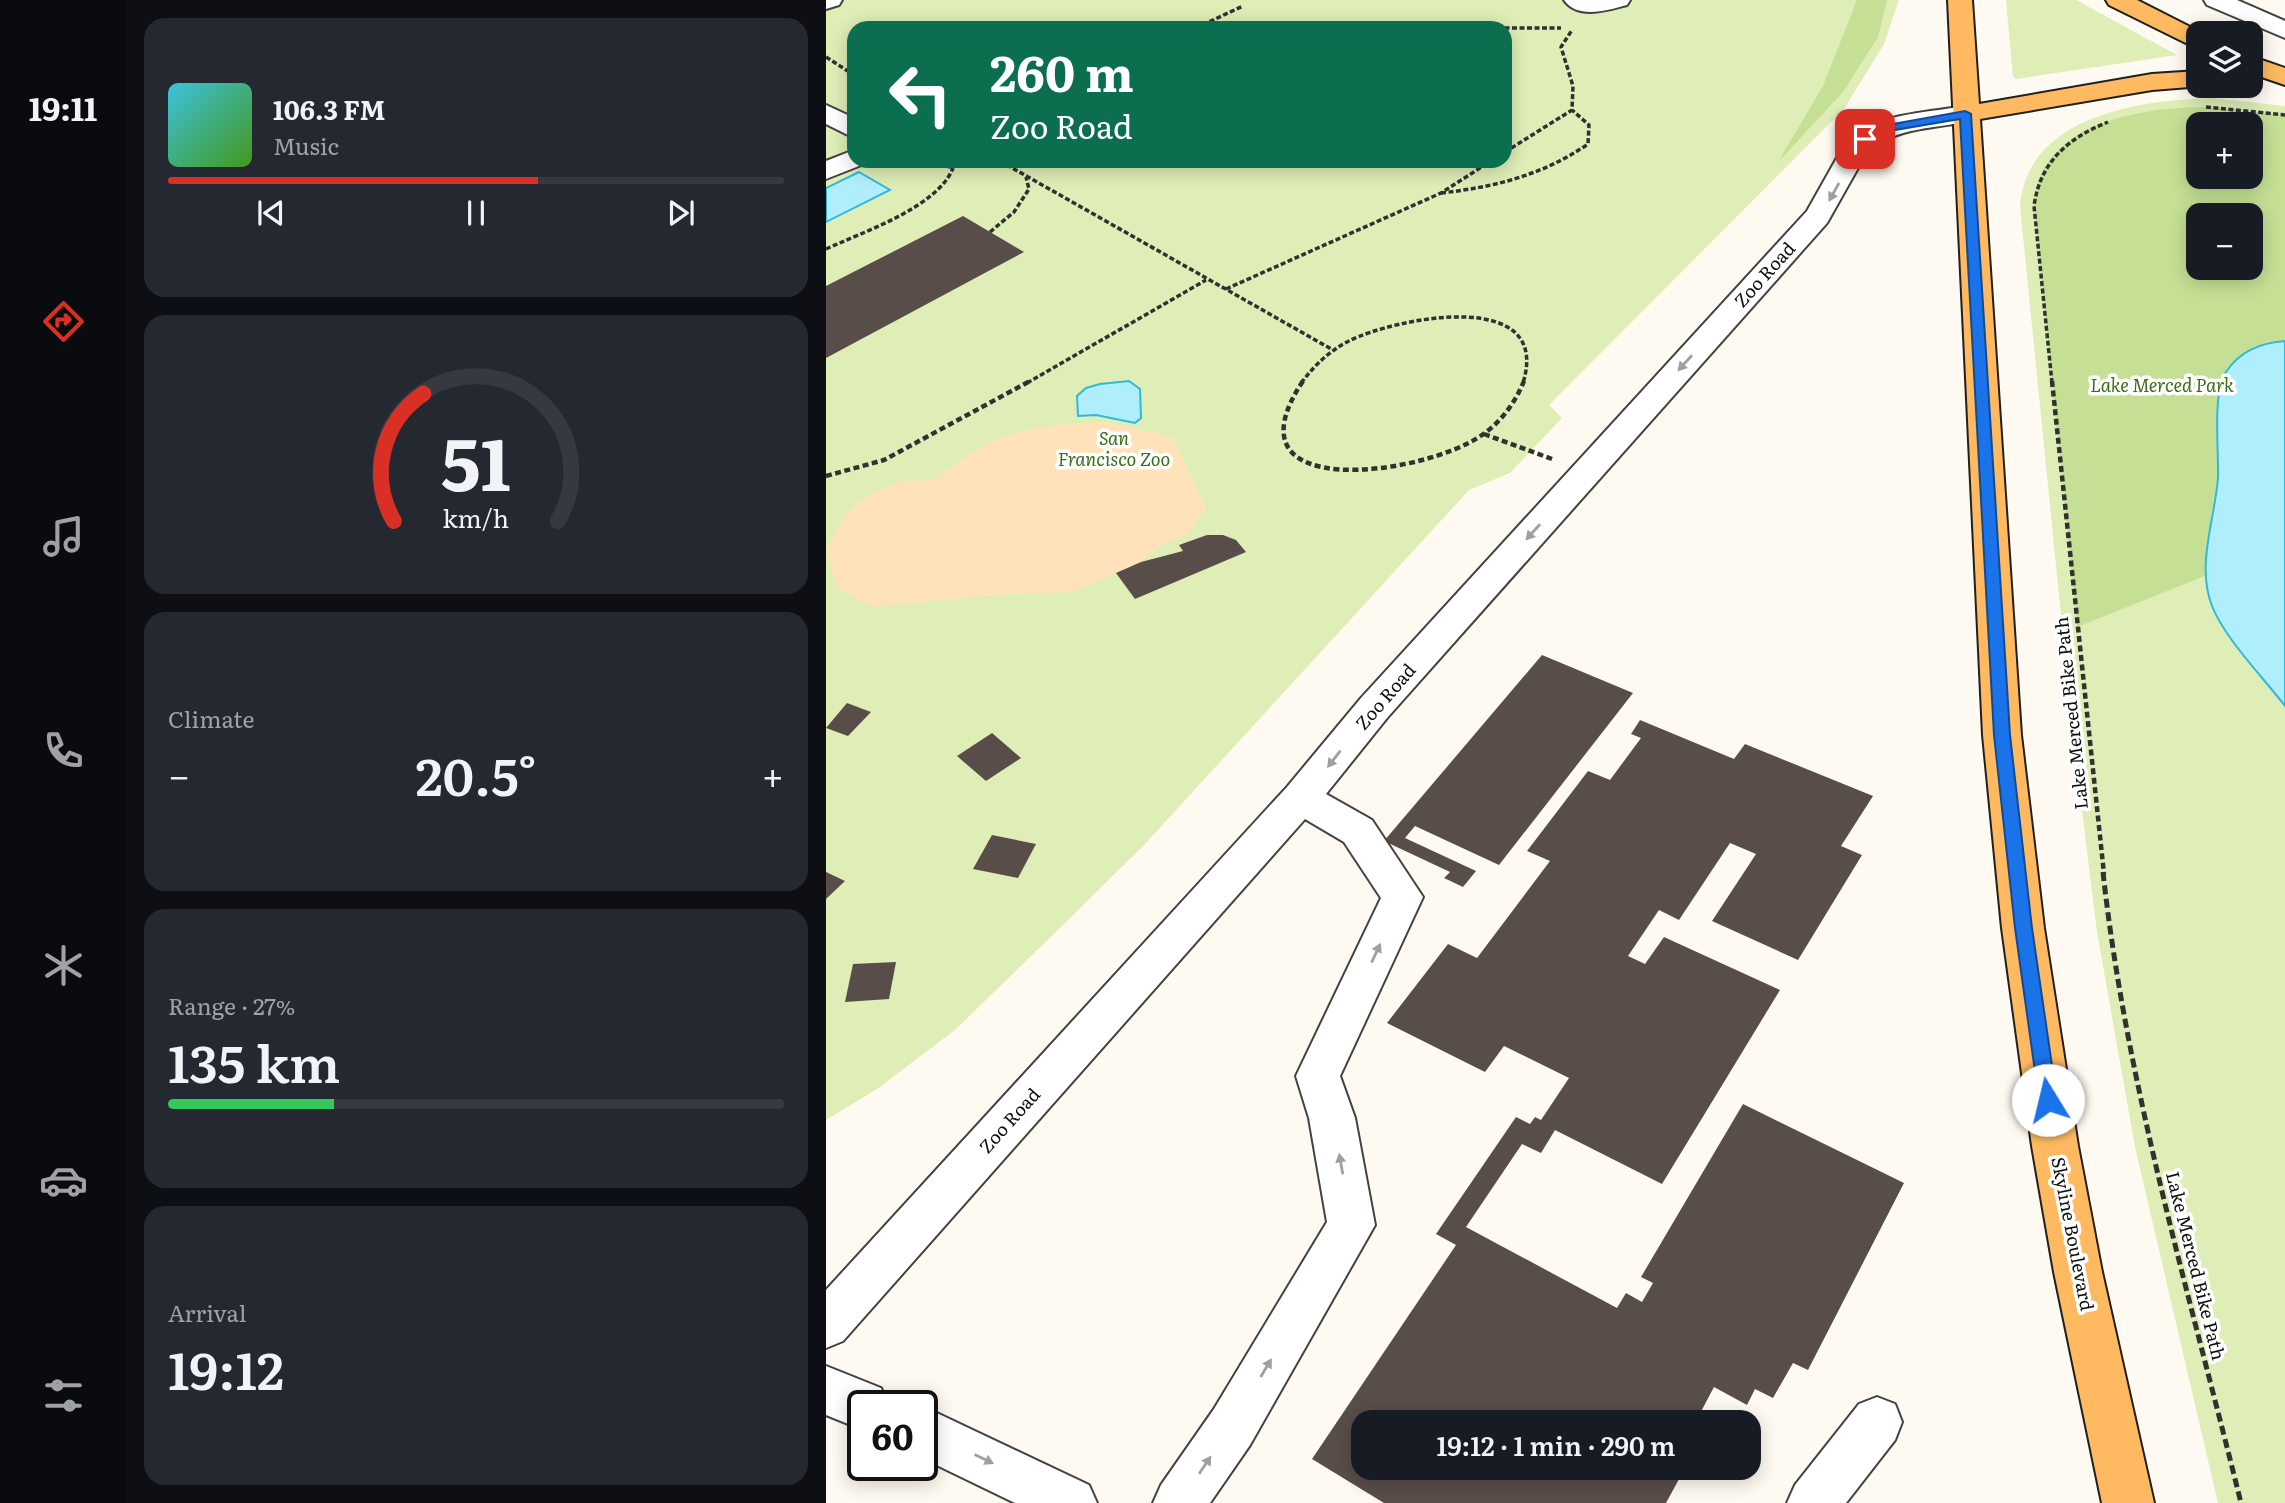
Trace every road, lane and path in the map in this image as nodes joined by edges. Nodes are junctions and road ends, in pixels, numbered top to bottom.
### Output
1 (1576, 0) edge
2 (1959, 0) edge
3 (2118, 0) edge
4 (2216, 0) edge
5 (1616, 1) edge
6 (1243, 6) dead end
7 (1211, 21) edge
8 (1512, 27) edge
9 (2285, 30) edge
10 (1572, 31) junction
11 (2186, 35) edge
12 (826, 57) edge
13 (2263, 69) edge
14 (847, 70) edge
15 (2285, 77) edge
16 (2186, 80) edge
17 (2263, 82) edge
18 (2285, 83) edge
19 (2198, 107) dead end
20 (1572, 110) junction
21 (826, 113) edge
22 (1965, 114) junction
23 (2285, 115) edge
24 (2119, 118) dead end
25 (847, 126) edge
26 (1512, 148) edge
27 (847, 162) edge
28 (953, 168) edge
29 (1012, 168) edge
30 (1480, 168) edge
31 (826, 172) edge
32 (1026, 176) junction
33 (1441, 193) junction
34 (990, 232) dead end
35 (826, 249) edge
36 (1206, 280) junction
37 (1225, 290) junction
38 (1333, 350) junction
39 (1484, 434) junction
40 (1587, 472) junction
41 (826, 476) edge
42 (1301, 798) junction
43 (826, 1325) edge
44 (826, 1390) edge
45 (847, 1399) edge
46 (1877, 1422) dead end
47 (938, 1439) edge
48 (1071, 1503) edge
49 (1179, 1503) edge
50 (1813, 1503) edge
51 (2128, 1503) edge
52 (2241, 1503) edge

1 - 5 street
2 - 22 main road, Skyline Boulevard
3 - 11 main road
4 - 9 street
5 - 10 path
6 - 7 path
8 - 10 path
10 - 20 path
12 - 14 path
13 - 15 main road
16 - 22 main road
17 - 18 main road
19 - 23 path
20 - 26 path
20 - 33 path
21 - 25 street
22 -> 40 street, Zoo Road
22 - 51 main road, Skyline Boulevard
24 - 52 path, Lake Merced Bike Path
27 - 31 street
28 - 35 path
29 - 32 path
30 - 33 path
32 - 34 path
32 - 36 path
33 - 37 path
36 - 37 path
36 - 41 path
37 - 38 path
38 - 39 path
38 - 39 path
39 - 40 path
40 -> 42 street, Zoo Road
42 - 43 street, Zoo Road
49 -> 42 street
44 - 45 street
46 - 50 street
47 -> 48 street

